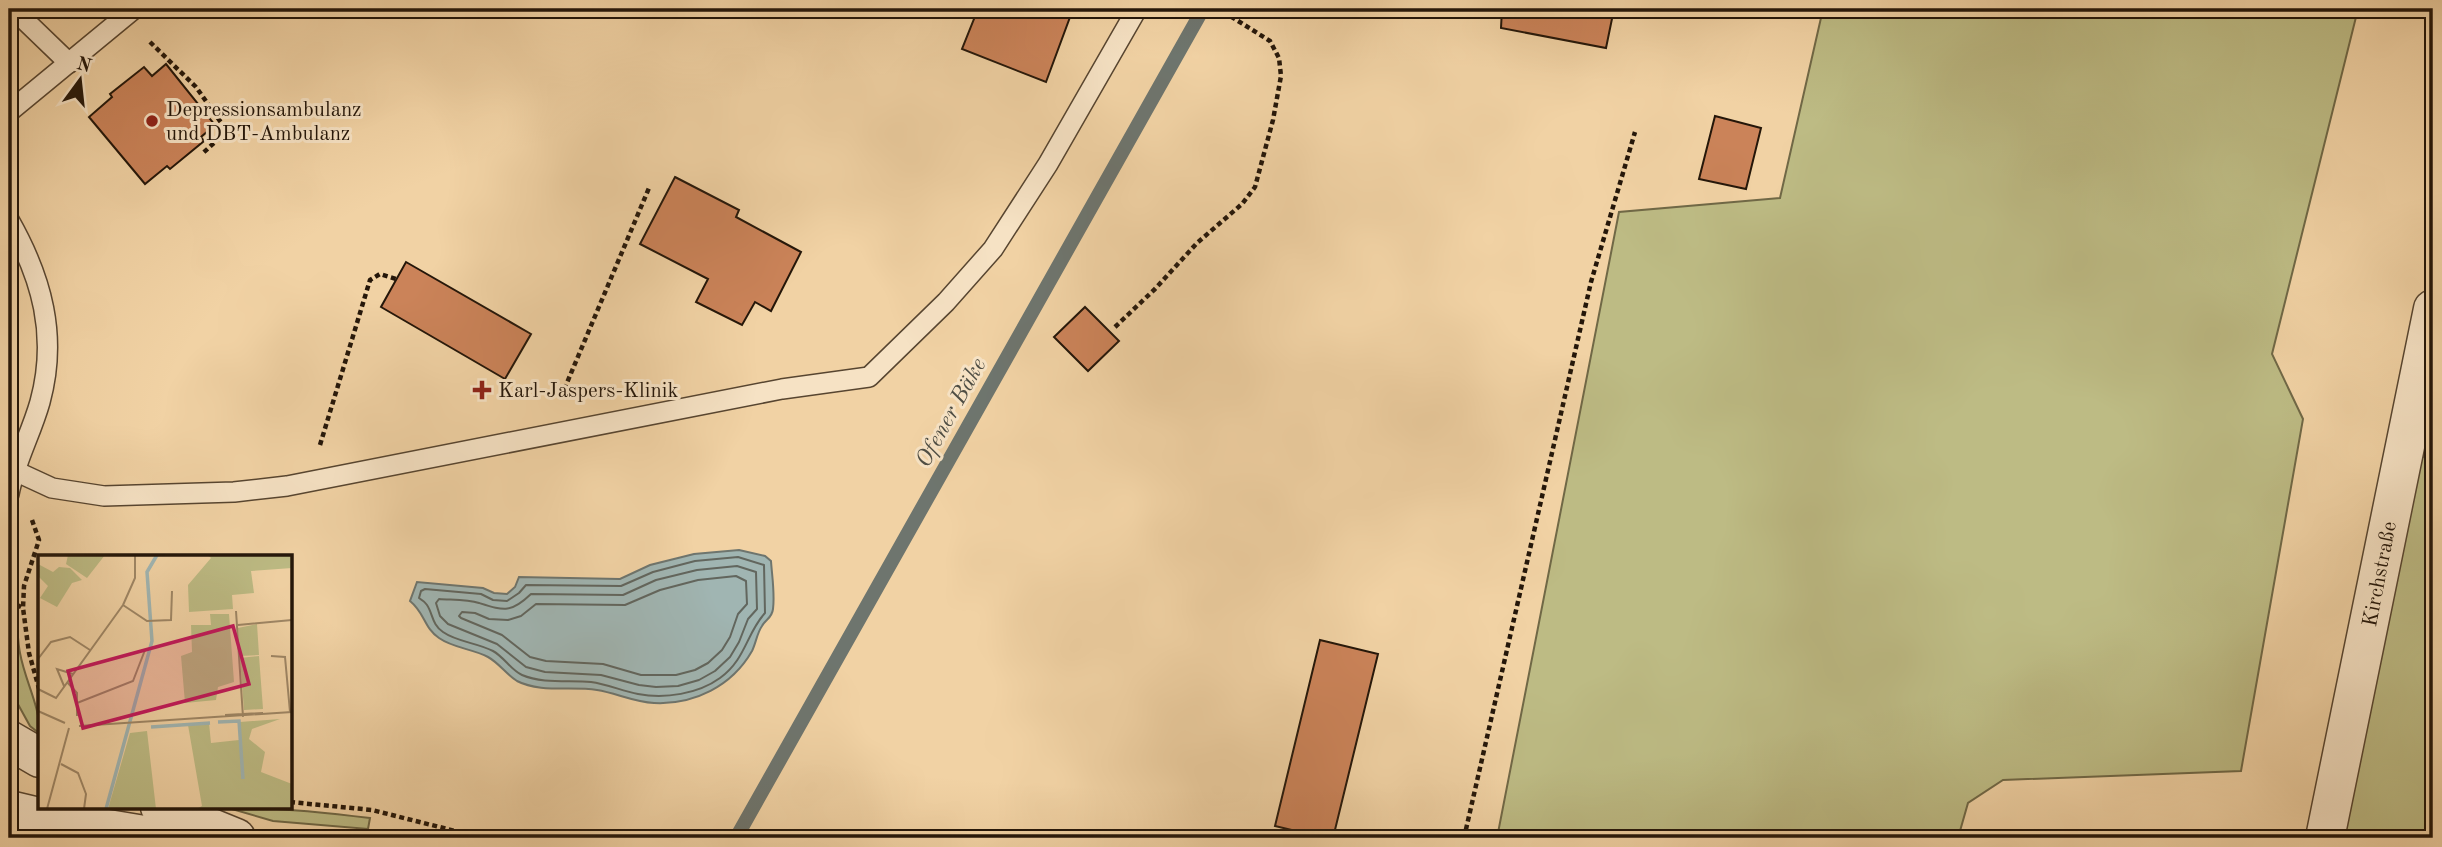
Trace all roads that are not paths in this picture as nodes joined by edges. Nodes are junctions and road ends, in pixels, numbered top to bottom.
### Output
1 (13, 9) edge
2 (1137, 9) edge
3 (130, 12) edge
4 (69, 62) junction
5 (9, 112) edge
6 (9, 220) edge
7 (2433, 309) edge
8 (11, 473) edge
9 (9, 494) edge
10 (9, 740) edge
11 (38, 757) edge
12 (162, 808) edge
13 (9, 810) edge
14 (162, 838) edge
15 (236, 838) edge
16 (2325, 838) edge

1 - 4 lane
2 - 8 lane
3 - 4 lane
4 - 5 lane
6 - 8 lane
7 - 16 street, Kirchstraße
8 - 9 lane
10 - 11 street
12 - 15 street
13 - 14 street

